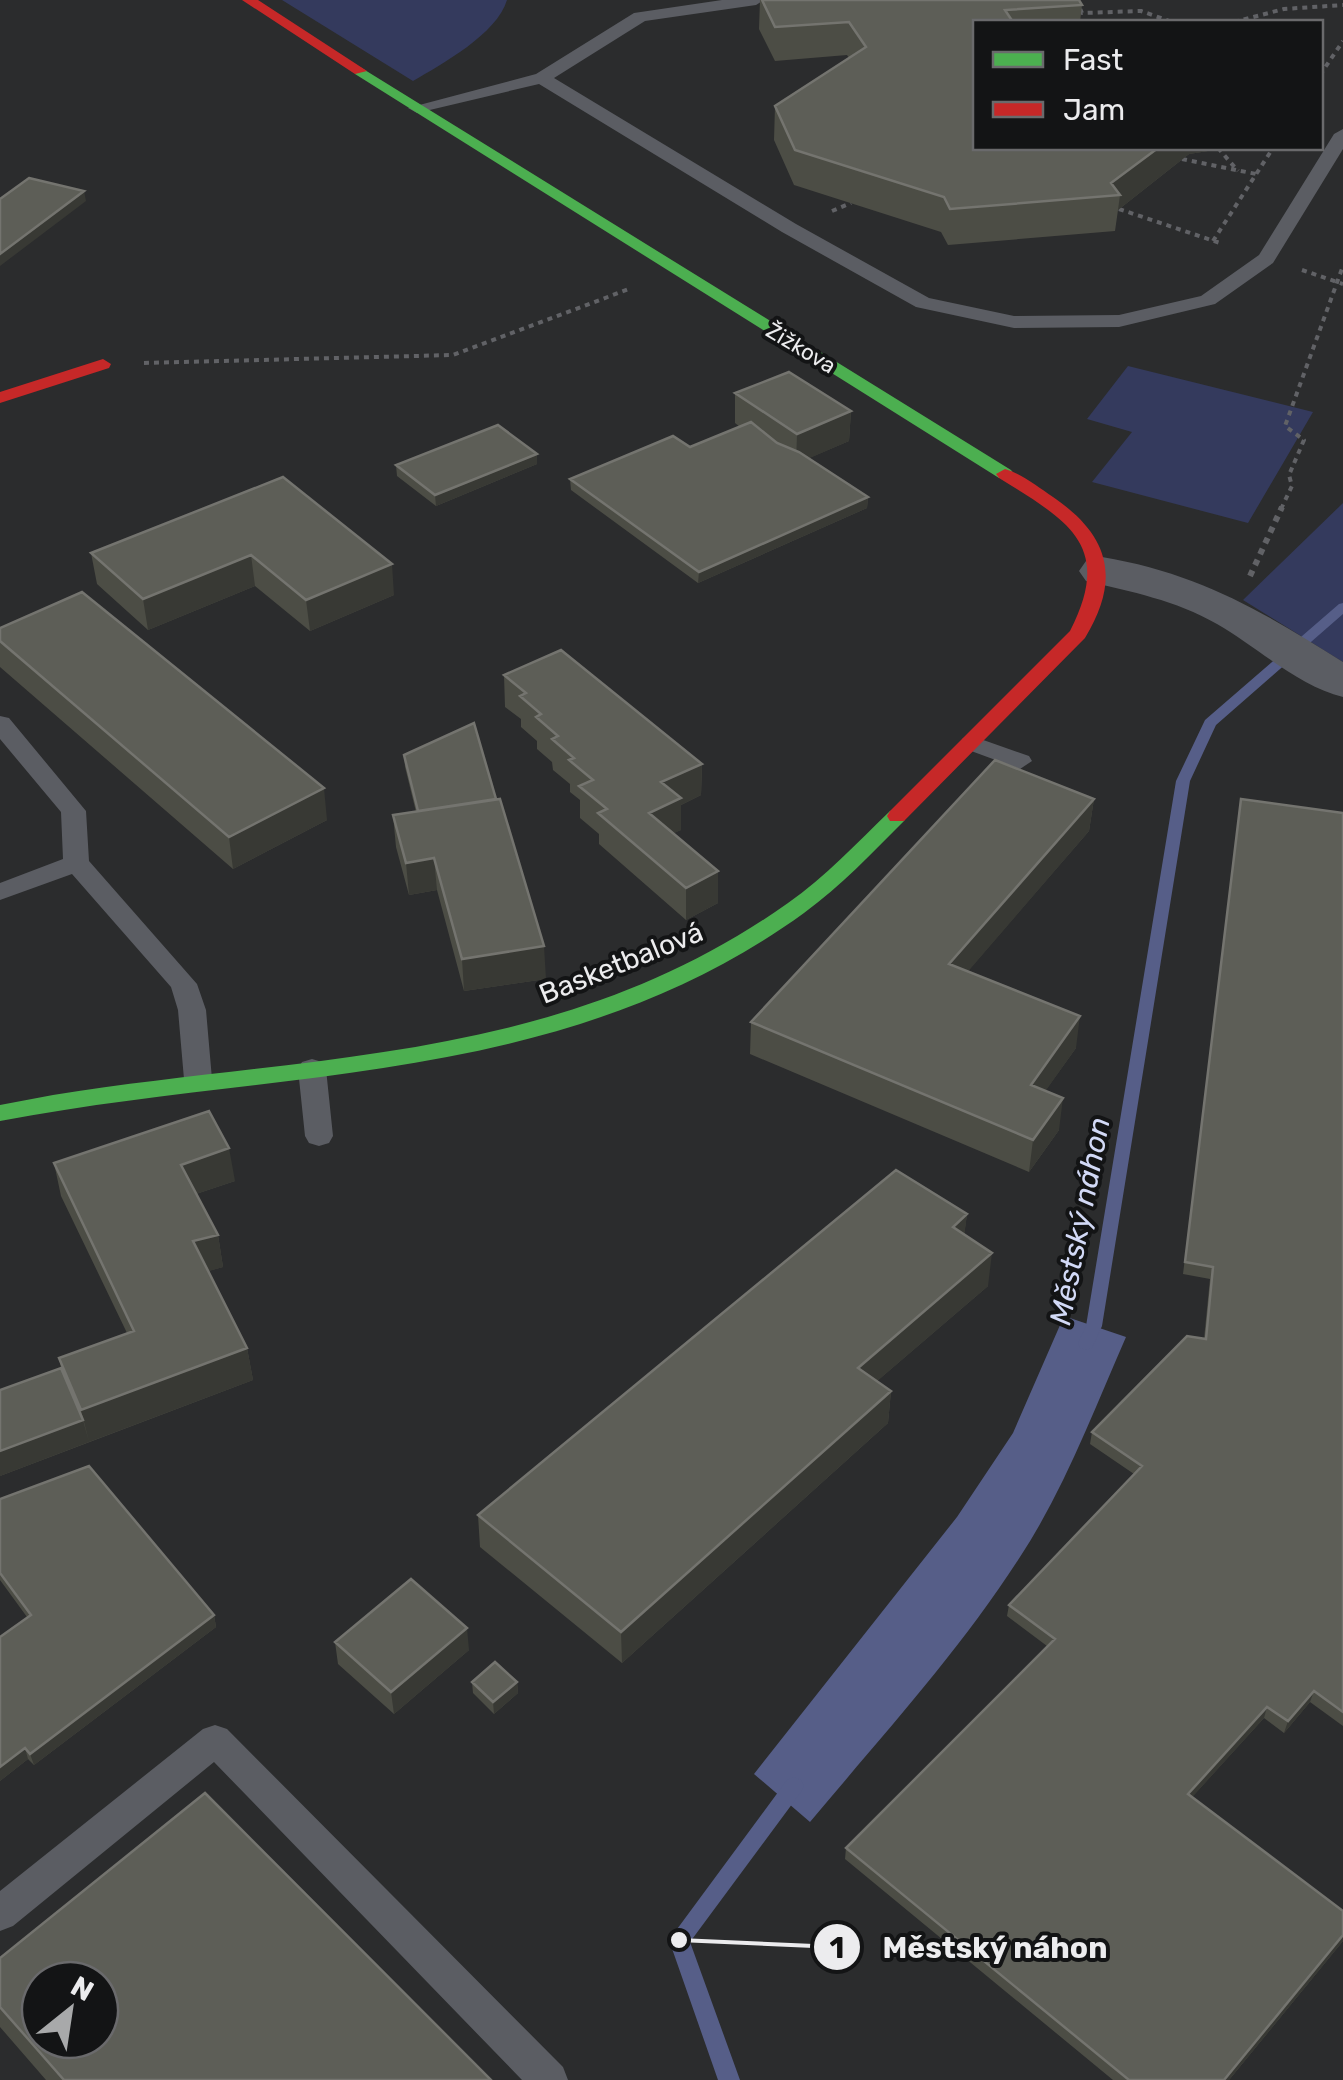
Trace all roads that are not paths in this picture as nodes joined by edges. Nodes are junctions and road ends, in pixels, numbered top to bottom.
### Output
1 (249, 0) edge
2 (756, 0) edge
3 (542, 78) junction
4 (417, 108) junction
5 (1343, 134) edge
6 (102, 364) road end
7 (0, 398) edge
8 (1102, 571) junction
9 (1343, 683) edge
10 (0, 723) edge
11 (972, 743) junction
12 (1020, 761) dead end
13 (76, 863) junction
14 (0, 892) edge
15 (312, 1069) junction
16 (198, 1079) junction
17 (0, 1113) edge
18 (318, 1136) dead end
19 (0, 1914) edge
20 (549, 2080) edge

1 - 4 street, Žižkova
2 - 3 lane
3 - 4 lane
3 - 5 lane
4 - 8 street, Žižkova
6 - 7 street
8 - 9 street
8 - 11 street, Basketbalová
10 - 13 lane
11 - 12 lane
11 - 15 street, Basketbalová
13 - 14 lane
13 - 16 lane
15 - 16 street, Basketbalová
15 - 18 lane
16 - 17 street, Basketbalová
19 - 20 lane

